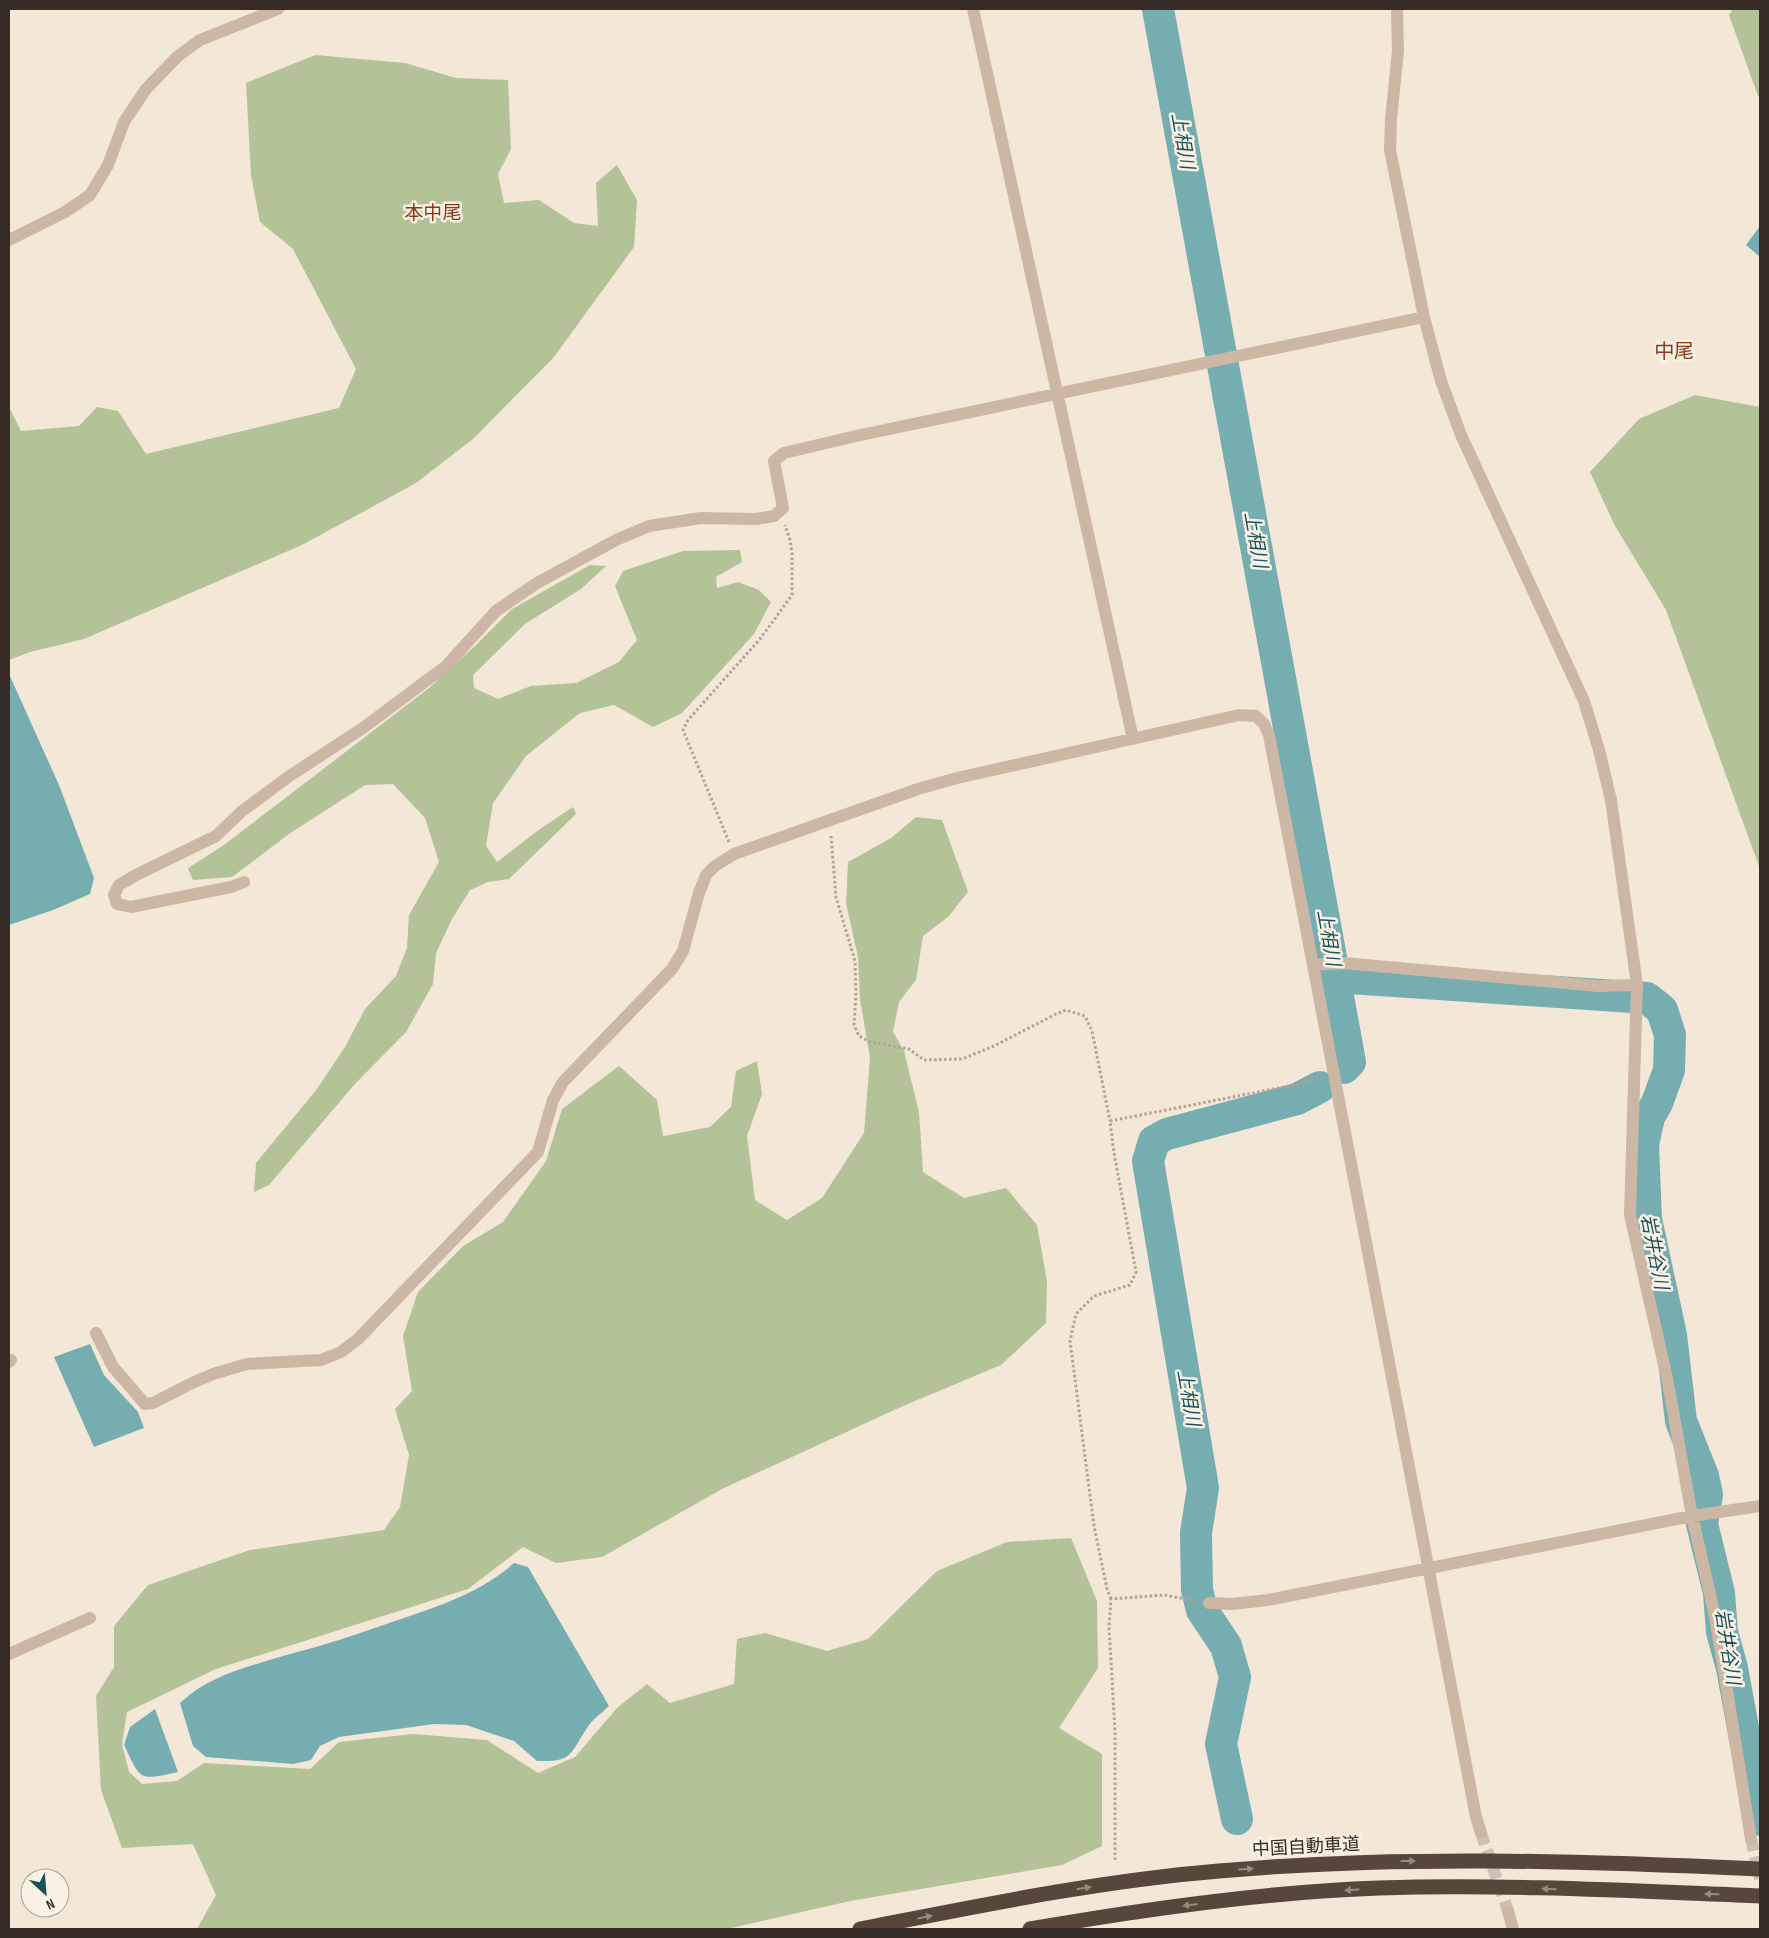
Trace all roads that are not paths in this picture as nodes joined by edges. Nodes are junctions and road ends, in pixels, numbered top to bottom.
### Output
1 (278, 9) edge
2 (973, 9) edge
3 (1397, 9) edge
4 (9, 240) edge
5 (1424, 317) junction
6 (1058, 395) junction
7 (1133, 739) junction
8 (244, 882) dead end
9 (1318, 964) junction
10 (1637, 993) junction
11 (96, 1333) dead end
12 (1760, 1506) edge
13 (1692, 1516) junction
14 (1429, 1568) junction
15 (1209, 1603) road end
16 (90, 1618) dead end
17 (9, 1654) edge
18 (1481, 1833) tunnel mouth
19 (1751, 1838) tunnel mouth
20 (1760, 1869) edge
21 (1760, 1896) edge
22 (1508, 1911) tunnel mouth
23 (860, 1929) edge
24 (1030, 1929) edge
25 (1512, 1929) edge

1 - 4 street
2 - 6 street
3 - 5 street
5 - 6 street
5 - 10 street
6 - 7 street
6 - 8 street
7 - 9 street
7 - 11 street
9 - 10 street
9 - 14 street
10 - 13 street
12 - 13 street
13 - 14 street
13 - 19 street
14 - 15 street
14 - 18 street
16 - 17 street
23 -> 20 highway, 中国自動車道
21 -> 24 highway
22 - 25 street

